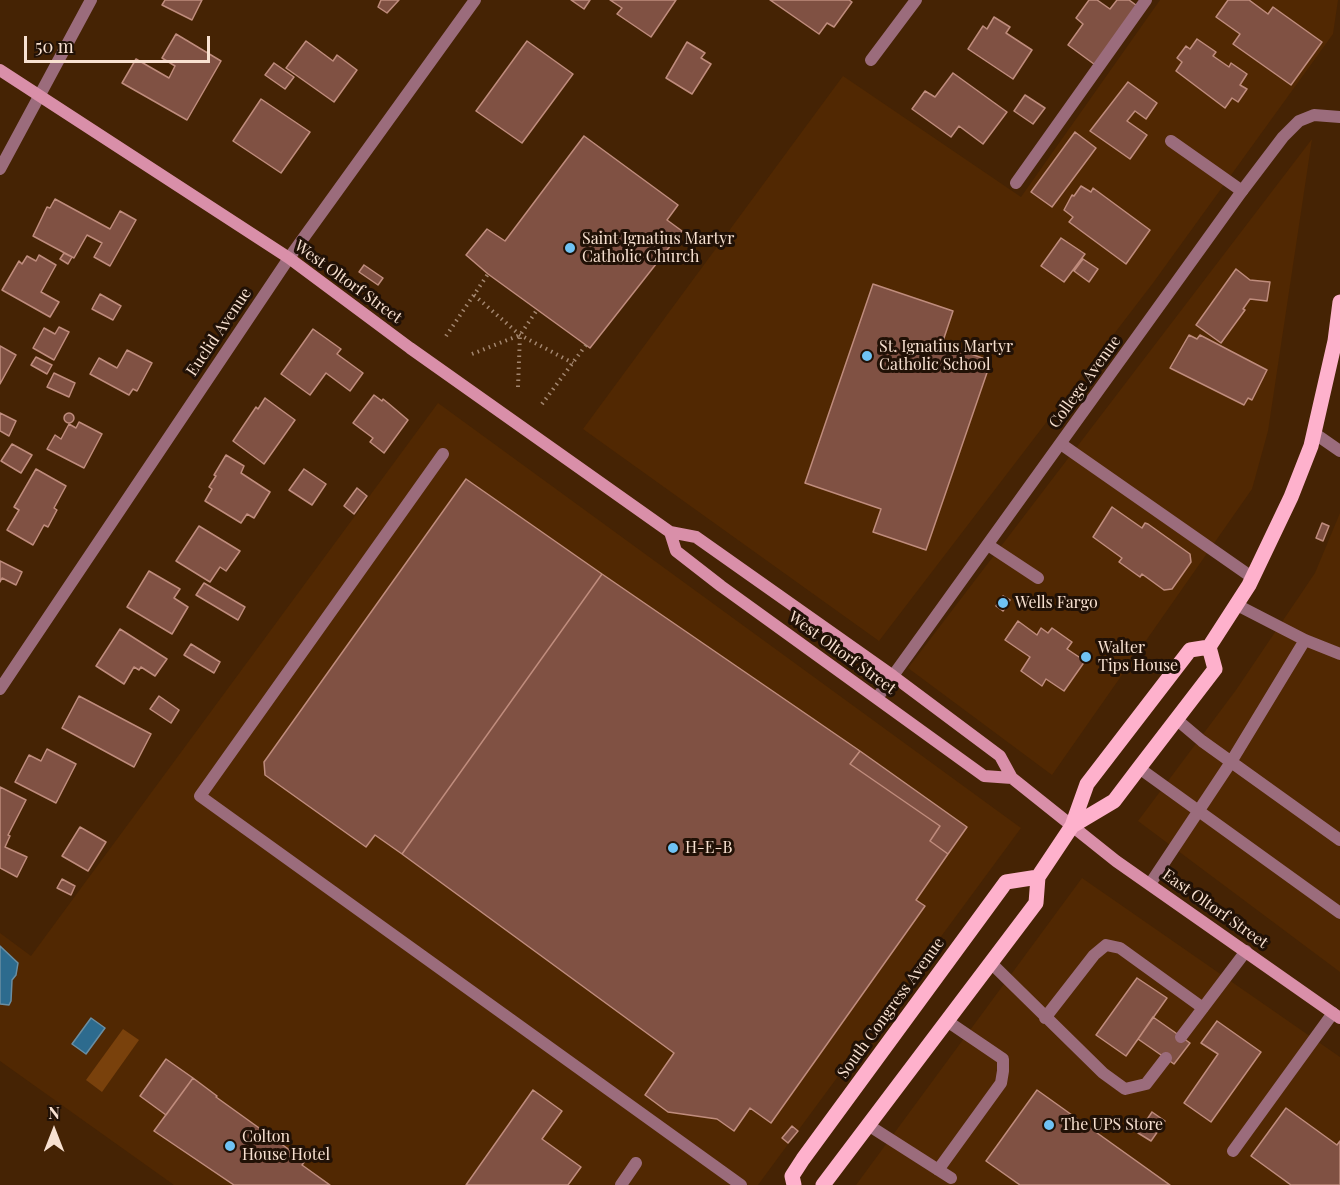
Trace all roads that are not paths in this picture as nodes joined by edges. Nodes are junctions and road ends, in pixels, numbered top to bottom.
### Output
1 (92, 0) edge
2 (475, 0) edge
3 (915, 0) edge
4 (1146, 0) edge
5 (871, 60) dead end
6 (0, 70) edge
7 (40, 95) junction
8 (1340, 117) edge
9 (1171, 141) dead end
10 (0, 169) edge
11 (1016, 183) dead end
12 (1242, 191) junction
13 (288, 258) junction
14 (1340, 302) edge
15 (1337, 341) edge
16 (1314, 433) junction
17 (1061, 444) junction
18 (1340, 451) edge
19 (443, 454) dead end
20 (670, 532) junction
21 (988, 545) junction
22 (1038, 578) dead end
23 (1253, 578) junction
24 (1237, 605) junction
25 (1305, 640) junction
26 (1209, 647) junction
27 (1340, 654) edge
28 (893, 676) junction
29 (0, 689) edge
30 (877, 698) junction
31 (1176, 719) junction
32 (1231, 762) junction
33 (1139, 768) junction
34 (1012, 778) junction
35 (1197, 811) junction
36 (1072, 826) junction
37 (1340, 840) edge
38 (1038, 877) junction
39 (1150, 884) junction
40 (1340, 913) edge
41 (1246, 951) junction
42 (991, 963) junction
43 (1203, 1008) junction
44 (1336, 1015) edge
45 (1045, 1018) junction
46 (947, 1021) junction
47 (1181, 1037) dead end
48 (1166, 1058) dead end
49 (868, 1125) junction
50 (1233, 1151) dead end
51 (636, 1163) dead end
52 (938, 1170) junction
53 (953, 1183) edge
54 (621, 1185) edge
55 (741, 1185) edge
56 (794, 1185) edge
57 (824, 1185) edge

1 - 7 street
2 - 13 street, Euclid Avenue
3 - 5 street
4 - 11 street
6 - 7 main road, West Oltorf Street
7 - 10 street
7 - 13 main road, West Oltorf Street
8 - 12 street, College Avenue
9 - 12 street
12 - 17 street, College Avenue
13 - 20 main road, West Oltorf Street
13 - 29 street, Euclid Avenue
14 - 15 main road
15 - 16 main road
16 - 18 street
16 - 23 main road
17 - 21 street, College Avenue
17 - 23 street
19 - 55 street
20 - 28 main road, West Oltorf Street
20 - 30 main road, West Oltorf Street
21 - 22 street
21 - 28 street, College Avenue
23 - 24 main road
24 - 25 street
24 - 26 main road
25 - 27 street
25 - 32 street
26 - 31 main road
26 - 36 main road
28 - 30 street, College Avenue
28 - 34 main road, West Oltorf Street
30 - 34 main road, West Oltorf Street
31 - 32 street
31 - 33 main road
32 - 35 street
32 - 37 street
33 - 35 street
33 - 36 main road
34 - 36 main road, West Oltorf Street
35 - 39 street
35 - 40 street
36 - 38 main road
36 - 39 main road, East Oltorf Street
38 - 42 main road
38 - 56 main road, South Congress Avenue
39 - 41 main road, East Oltorf Street
41 - 43 street
41 - 44 main road, East Oltorf Street
42 - 45 street
42 - 46 main road
43 - 45 street
43 - 47 street
44 - 50 street
45 - 48 street
46 - 49 main road
46 - 52 street
49 - 52 street
49 - 57 main road
51 - 54 street
52 - 53 street

